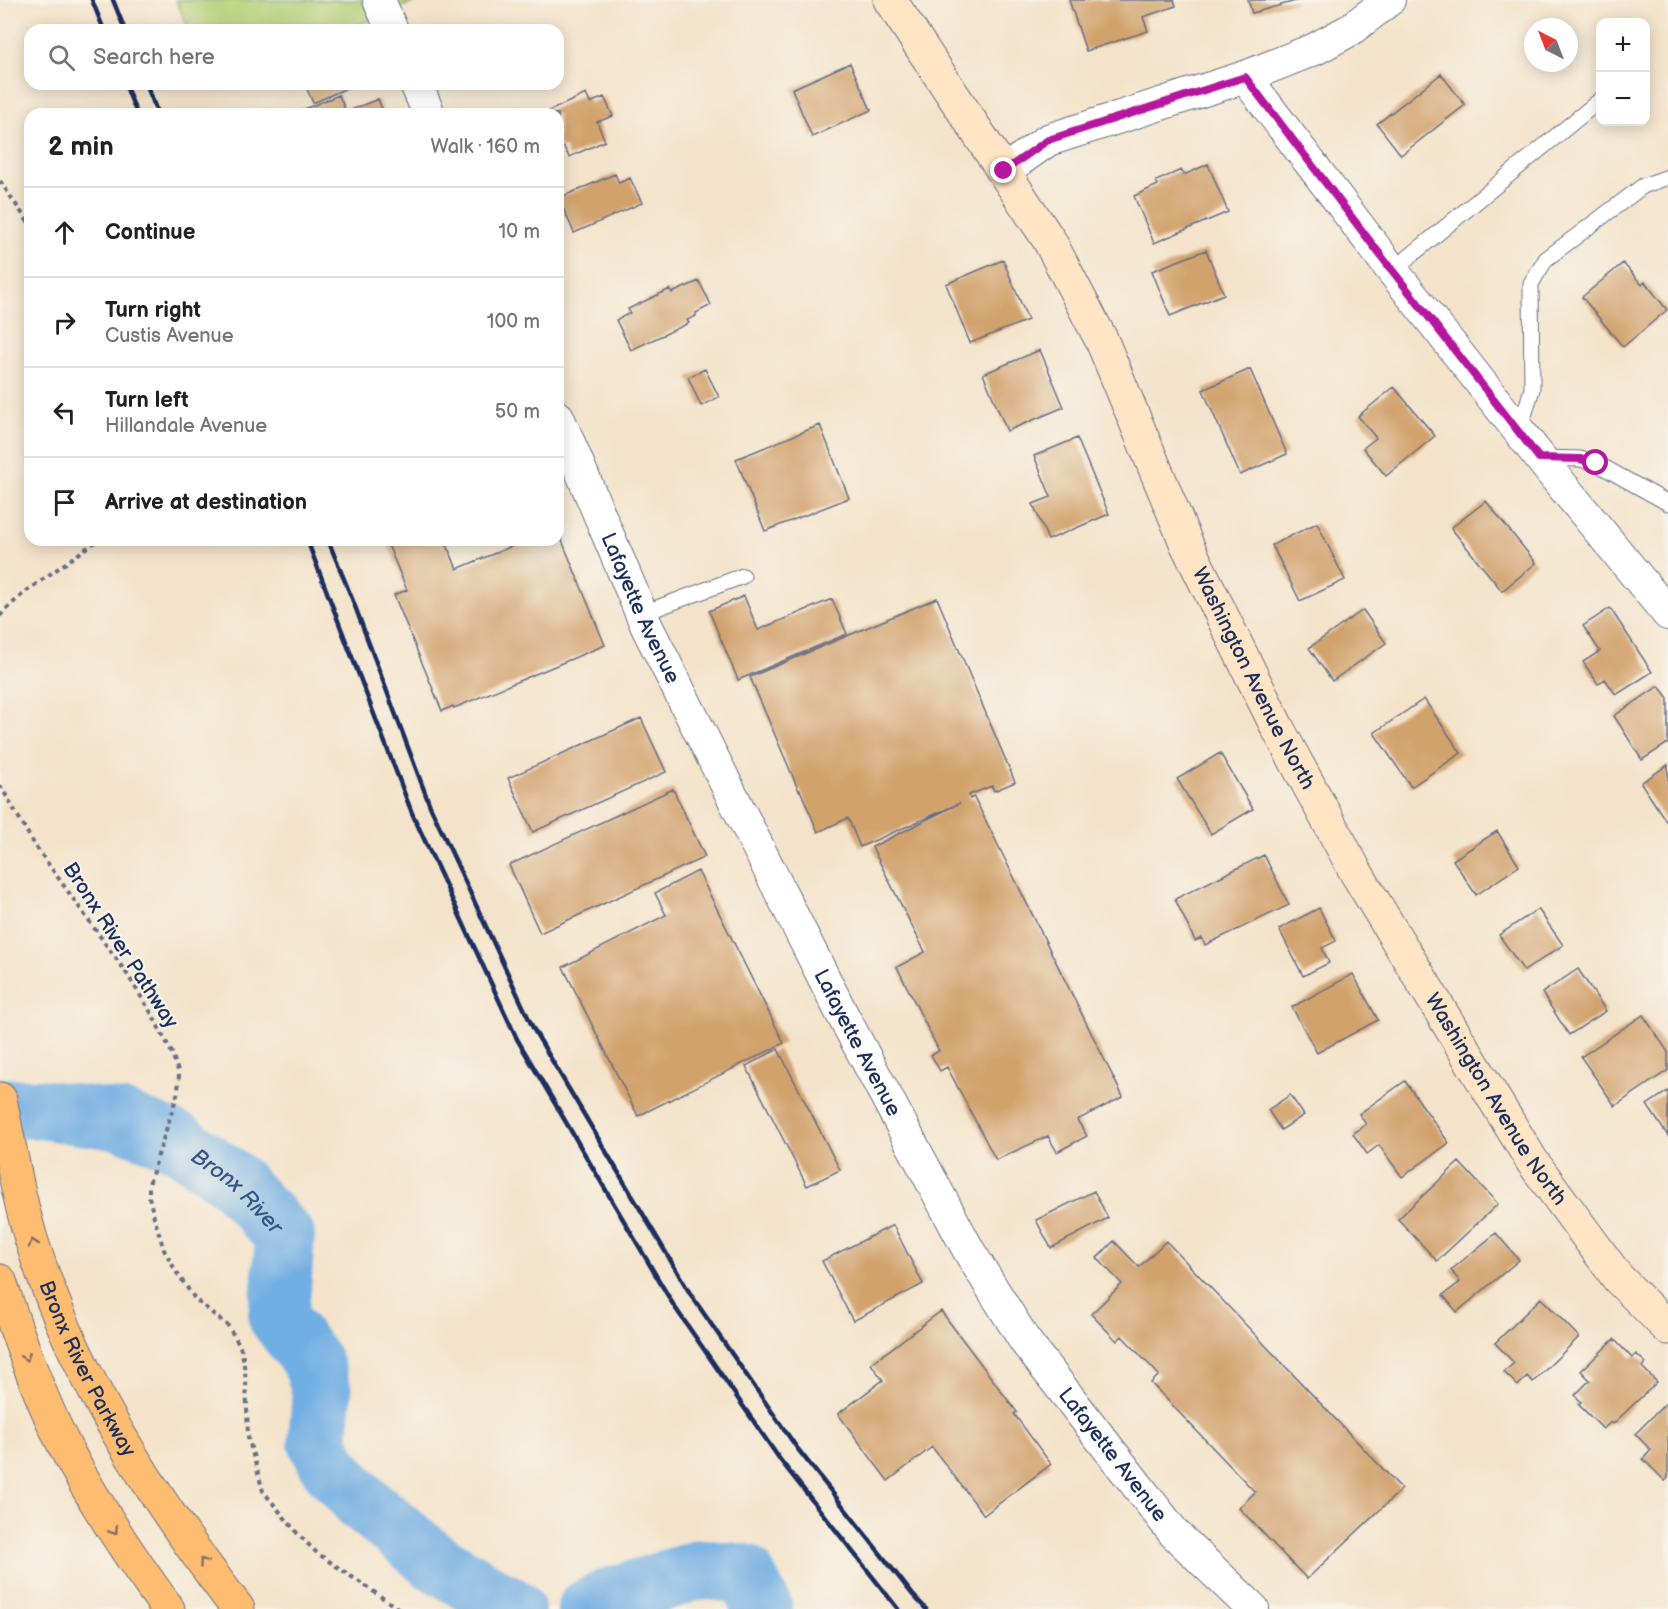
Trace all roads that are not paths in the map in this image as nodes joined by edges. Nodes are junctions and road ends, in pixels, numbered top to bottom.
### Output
1 (379, 0) edge
2 (890, 0) edge
3 (1389, 0) edge
4 (389, 24) edge
5 (1245, 77) junction
6 (419, 90) edge
7 (1596, 103) edge
8 (426, 108) edge
9 (1004, 171) junction
10 (1668, 177) edge
11 (1392, 271) junction
12 (564, 431) edge
13 (1519, 432) junction
14 (1539, 458) junction
15 (1668, 502) edge
16 (743, 576) dead end
17 (641, 614) junction
18 (1668, 614) edge
19 (0, 1099) edge
20 (0, 1281) edge
21 (1668, 1328) edge
22 (168, 1609) edge
23 (238, 1609) edge
24 (1253, 1609) edge

1 - 4 street
2 - 9 street, Washington Avenue North
3 - 5 street
5 - 9 street
5 - 11 street
6 - 8 street
7 - 11 lane
9 - 21 street, Washington Avenue North
10 - 13 lane
11 - 13 street
12 - 17 street, Lafayette Avenue
13 - 14 street
14 - 15 lane
14 - 18 street
16 - 17 lane
17 - 24 street, Lafayette Avenue
23 -> 19 highway, Bronx River Parkway
20 -> 22 highway

